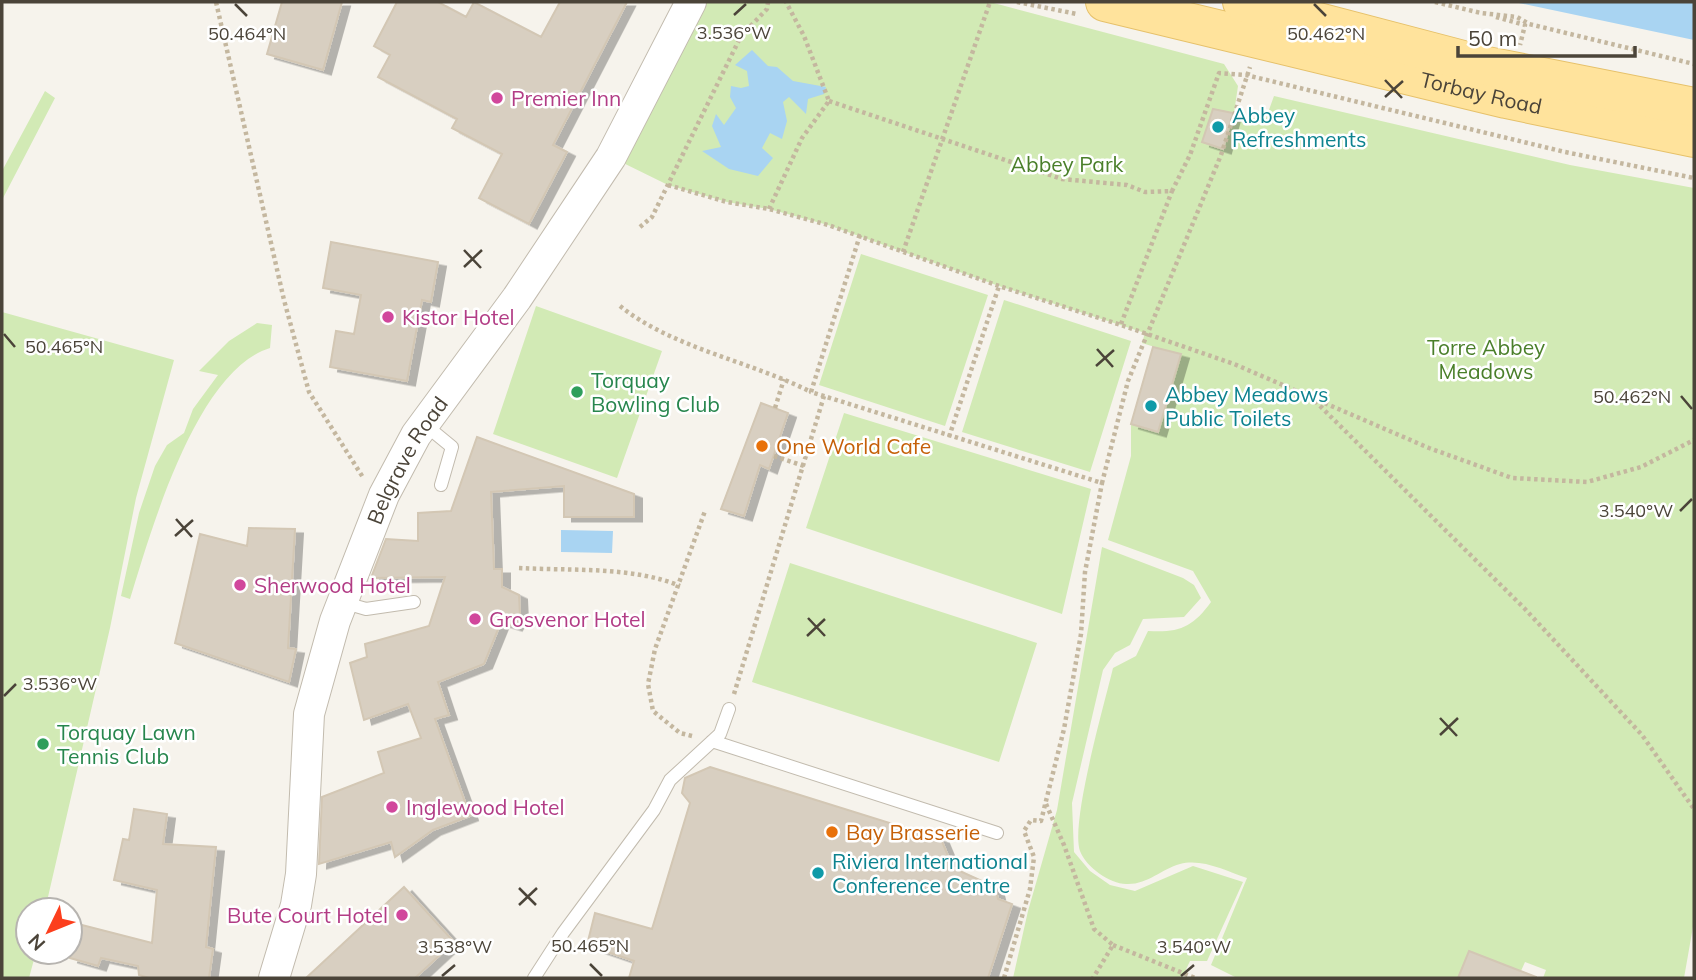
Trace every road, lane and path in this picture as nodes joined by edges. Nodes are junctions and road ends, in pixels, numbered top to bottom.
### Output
1 (216, 2) edge
2 (691, 2) edge
3 (768, 2) edge
4 (786, 2) edge
5 (990, 2) edge
6 (1105, 2) edge
7 (1242, 2) edge
8 (1435, 2) edge
9 (1481, 13) junction
10 (1252, 58) junction
11 (1694, 64) edge
12 (1513, 72) junction
13 (829, 101) junction
14 (1694, 107) edge
15 (1694, 138) edge
16 (943, 139) junction
17 (1694, 178) edge
18 (668, 185) junction
19 (1172, 191) junction
20 (769, 209) junction
21 (640, 227) dead end
22 (860, 235) junction
23 (903, 251) junction
24 (999, 286) junction
25 (620, 306) dead end
26 (1121, 324) junction
27 (1146, 334) junction
28 (784, 379) junction
29 (811, 392) junction
30 (824, 397) junction
31 (1312, 398) junction
32 (775, 408) dead end
33 (424, 424) junction
34 (950, 437) junction
35 (1694, 440) edge
36 (774, 456) dead end
37 (804, 466) junction
38 (1101, 483) junction
39 (441, 485) dead end
40 (384, 495) junction
41 (705, 511) dead end
42 (519, 568) dead end
43 (680, 586) junction
44 (342, 602) junction
45 (414, 602) dead end
46 (729, 709) joint
47 (723, 726) junction
48 (712, 741) junction
49 (1046, 804) junction
50 (1694, 809) edge
51 (997, 833) dead end
52 (1113, 945) junction
53 (274, 978) edge
54 (534, 978) edge
55 (1004, 978) edge
56 (1093, 978) edge
57 (1195, 978) edge

1 - 40 path
2 - 33 street, Belgrave Road
3 - 18 path
4 - 13 path
5 - 16 path
6 - 10 main road, Torbay Road
7 - 12 main road, Torbay Road
8 - 9 path
9 - 11 path
9 - 12 path
10 - 15 main road, Torbay Road
10 - 17 path
10 - 19 path
10 - 27 path
12 - 14 main road, Torbay Road
13 - 16 path
13 - 20 path
16 - 19 path
16 - 23 path
18 - 20 path
18 - 21 path
19 - 26 path
20 - 22 path
22 - 23 path
22 - 29 path
23 - 24 path
24 - 26 path
24 - 34 path
25 - 28 path
26 - 27 path
27 - 31 path
27 - 38 path
28 - 29 path
28 - 32 path
29 - 30 path
30 - 34 path
30 - 37 path
31 - 35 path
31 - 50 path
33 - 39 lane
33 - 40 street, Belgrave Road
34 - 38 path
36 - 37 path
37 - 46 path
38 - 49 path
40 - 44 street, Belgrave Road
41 - 43 path
42 - 43 path
43 - 47 path
44 - 45 lane
44 - 53 street, Belgrave Road
46 - 47 lane
47 - 48 lane
48 - 51 lane
48 - 54 lane
49 - 52 path
49 - 55 path
52 - 56 path
52 - 57 path

